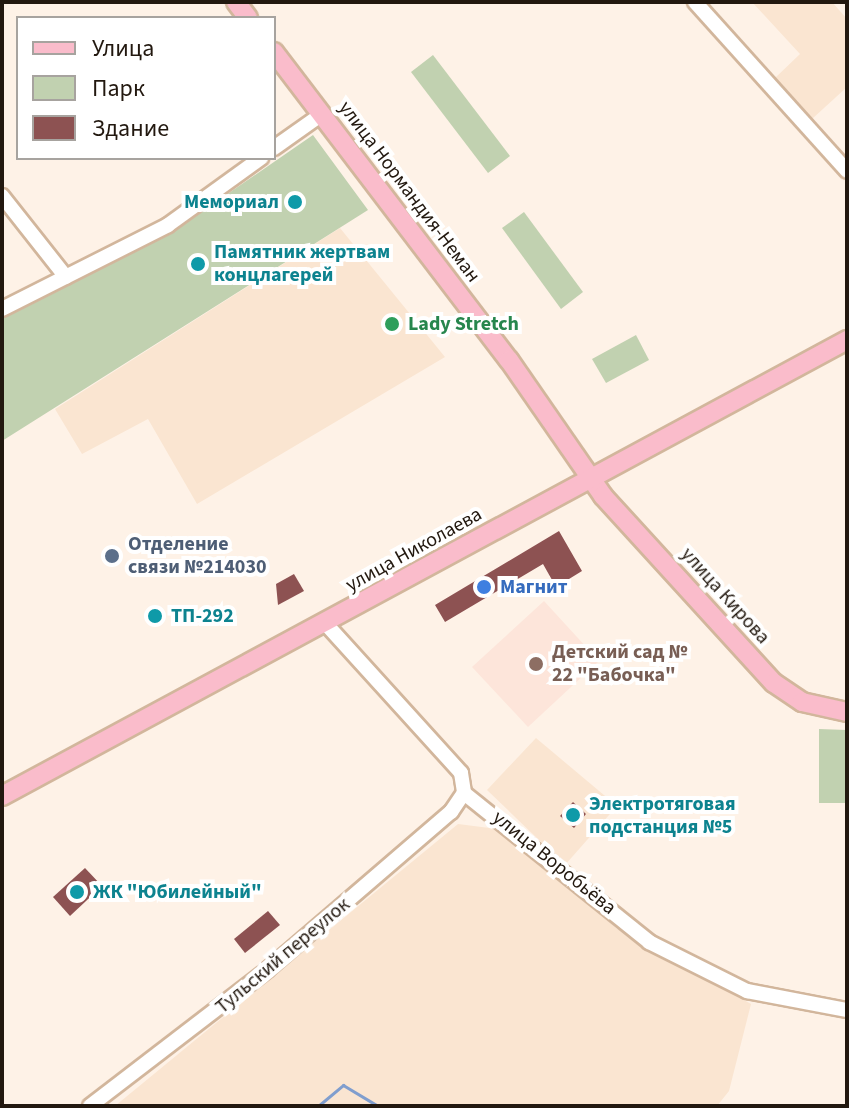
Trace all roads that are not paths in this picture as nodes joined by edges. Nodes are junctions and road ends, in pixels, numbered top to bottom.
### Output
1 (695, 2) edge
2 (276, 55) edge
3 (322, 114) junction
4 (276, 147) edge
5 (258, 160) edge
6 (847, 171) edge
7 (2, 196) edge
8 (66, 277) junction
9 (2, 309) edge
10 (847, 340) edge
11 (590, 478) junction
12 (326, 624) junction
13 (847, 712) edge
14 (464, 793) junction
15 (2, 796) edge
16 (847, 1010) edge
17 (90, 1106) edge

1 - 6 street
2 - 3 main road, улица Нормандия-Неман
3 - 4 street
3 - 11 main road, улица Нормандия-Неман
5 - 8 street
7 - 8 street
8 - 9 street
10 - 11 main road, улица Николаева
11 - 12 main road, улица Николаева
11 - 13 main road, улица Кирова
12 - 14 street, улица Воробьёва
12 - 15 main road, улица Николаева
14 - 16 street, улица Воробьёва
14 - 17 street, Тульский переулок

